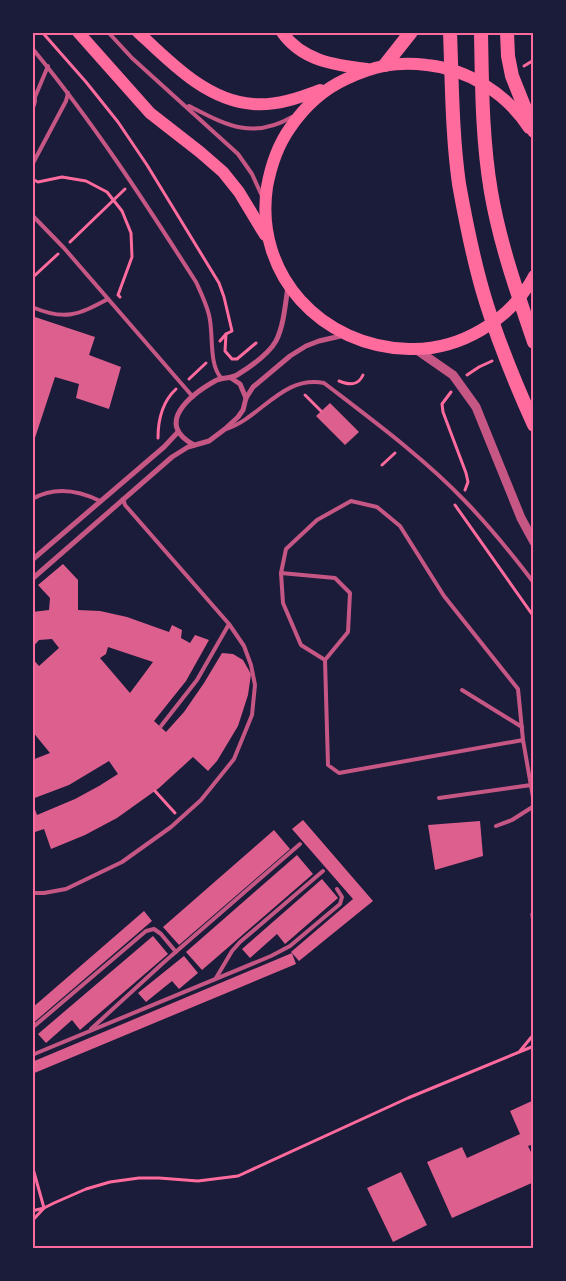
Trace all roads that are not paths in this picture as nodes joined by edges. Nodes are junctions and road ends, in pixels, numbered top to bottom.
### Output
1 (78, 32) edge
2 (108, 32) edge
3 (138, 32) edge
4 (282, 32) edge
5 (411, 32) edge
6 (450, 32) edge
7 (481, 32) edge
8 (507, 32) edge
9 (32, 48) edge
10 (385, 65) junction
11 (48, 66) junction
12 (367, 69) junction
13 (332, 86) junction
14 (32, 91) edge
15 (68, 92) junction
16 (35, 98) junction
17 (183, 103) junction
18 (32, 109) edge
19 (300, 113) junction
20 (534, 133) edge
21 (32, 165) edge
22 (265, 202) junction
23 (32, 215) edge
24 (269, 241) junction
25 (531, 280) edge
26 (288, 284) junction
27 (108, 299) junction
28 (32, 307) edge
29 (345, 335) junction
30 (534, 342) edge
31 (417, 350) junction
32 (231, 378) junction
33 (222, 379) junction
34 (193, 397) junction
35 (246, 398) junction
36 (534, 425) edge
37 (225, 429) junction
38 (178, 432) junction
39 (194, 445) junction
40 (32, 499) edge
41 (123, 499) junction
42 (100, 502) junction
43 (534, 542) edge
44 (32, 560) edge
45 (281, 573) junction
46 (32, 579) edge
47 (534, 583) edge
48 (229, 624) junction
49 (325, 660) junction
50 (462, 690) dead end
51 (161, 726) dead end
52 (522, 728) junction
53 (523, 740) junction
54 (532, 785) junction
55 (439, 798) dead end
56 (534, 804) edge
57 (496, 826) dead end
58 (300, 844) dead end
59 (323, 871) dead end
60 (337, 888) dead end
61 (32, 893) edge
62 (176, 952) junction
63 (216, 978) junction
64 (32, 1028) edge
65 (88, 1032) junction
66 (32, 1055) edge

1 - 24 main road
2 - 17 lane
3 - 13 main road
4 - 12 main road
5 - 10 highway
6 - 36 highway
7 - 30 highway
8 - 20 highway
9 - 11 lane
10 - 12 main road
10 - 20 main road
11 - 15 lane
11 - 16 lane
12 - 13 main road
13 - 19 main road
14 - 16 lane
15 - 21 lane
15 - 33 lane
16 - 18 lane
17 - 19 lane
17 - 22 lane
19 - 22 main road
22 - 24 main road
23 - 27 lane
24 - 26 main road
25 - 31 main road
26 - 29 main road
26 - 32 street
27 - 28 lane
27 - 34 lane
29 - 31 main road
29 - 35 street
31 - 43 street
32 - 33 street
32 - 35 street
33 - 34 street
34 - 38 street
35 - 37 street
37 - 39 street
37 - 47 lane
38 - 39 street
38 - 42 street
39 - 41 street
40 - 42 lane
41 - 46 street
41 - 48 lane
42 - 44 street
45 - 49 lane
45 - 49 lane
45 - 52 lane
48 - 51 lane
48 - 61 lane
49 - 53 lane
50 - 52 lane
52 - 53 lane
53 - 54 lane
54 - 55 lane
54 - 56 lane
56 - 57 lane
58 - 62 lane
59 - 63 lane
60 - 63 lane
62 - 64 lane
62 - 65 lane
63 - 65 lane
65 - 66 lane

